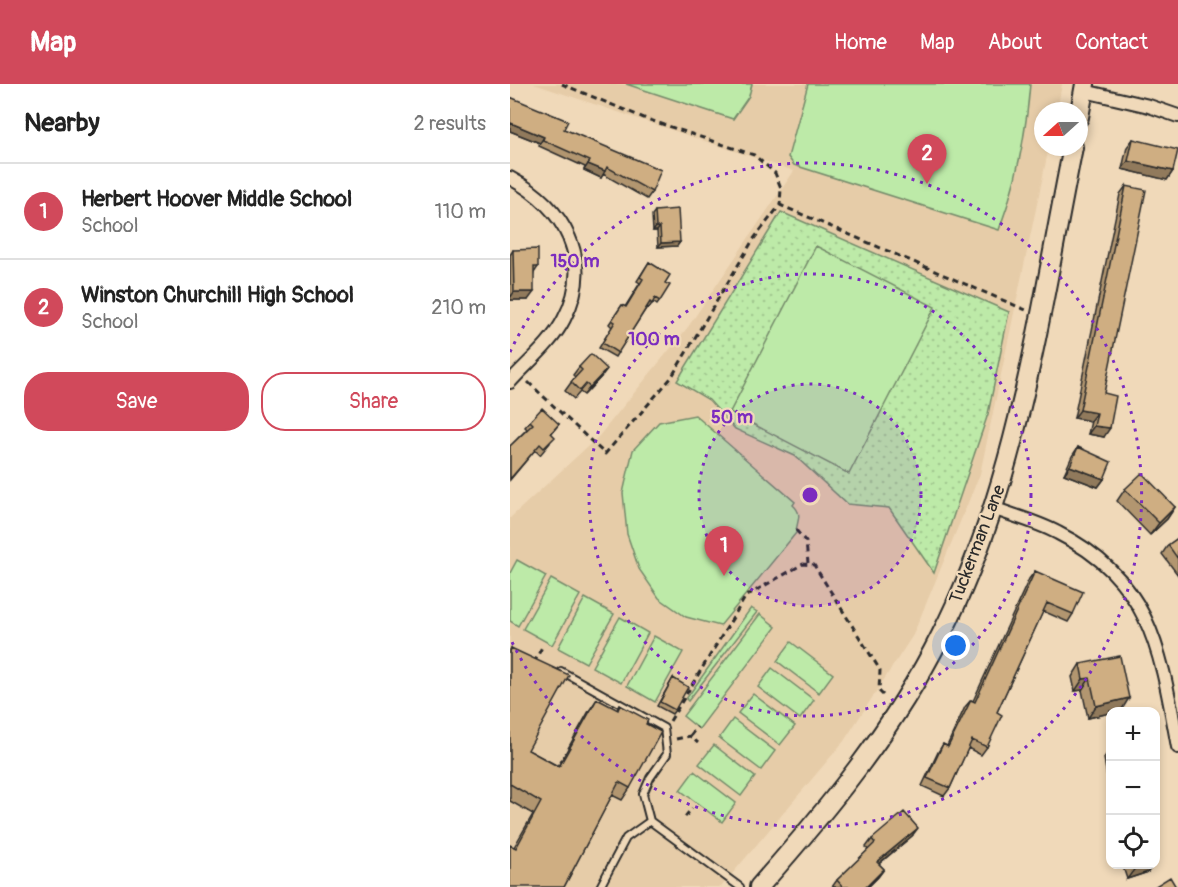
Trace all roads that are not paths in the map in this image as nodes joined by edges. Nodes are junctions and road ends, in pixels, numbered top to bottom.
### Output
1 (1085, 88) edge
2 (1178, 116) edge
3 (1071, 156) edge
4 (510, 178) edge
5 (514, 377) edge
6 (993, 508) junction
7 (561, 671) edge
8 (1178, 747) edge
9 (650, 821) junction
10 (600, 887) edge
11 (740, 887) edge
12 (759, 887) edge

1 - 2 street
3 - 6 main road, Tuckerman Lane
4 - 5 street
6 - 8 street
6 - 12 main road, Tuckerman Lane
7 - 9 lane
9 - 10 lane
9 - 11 lane

